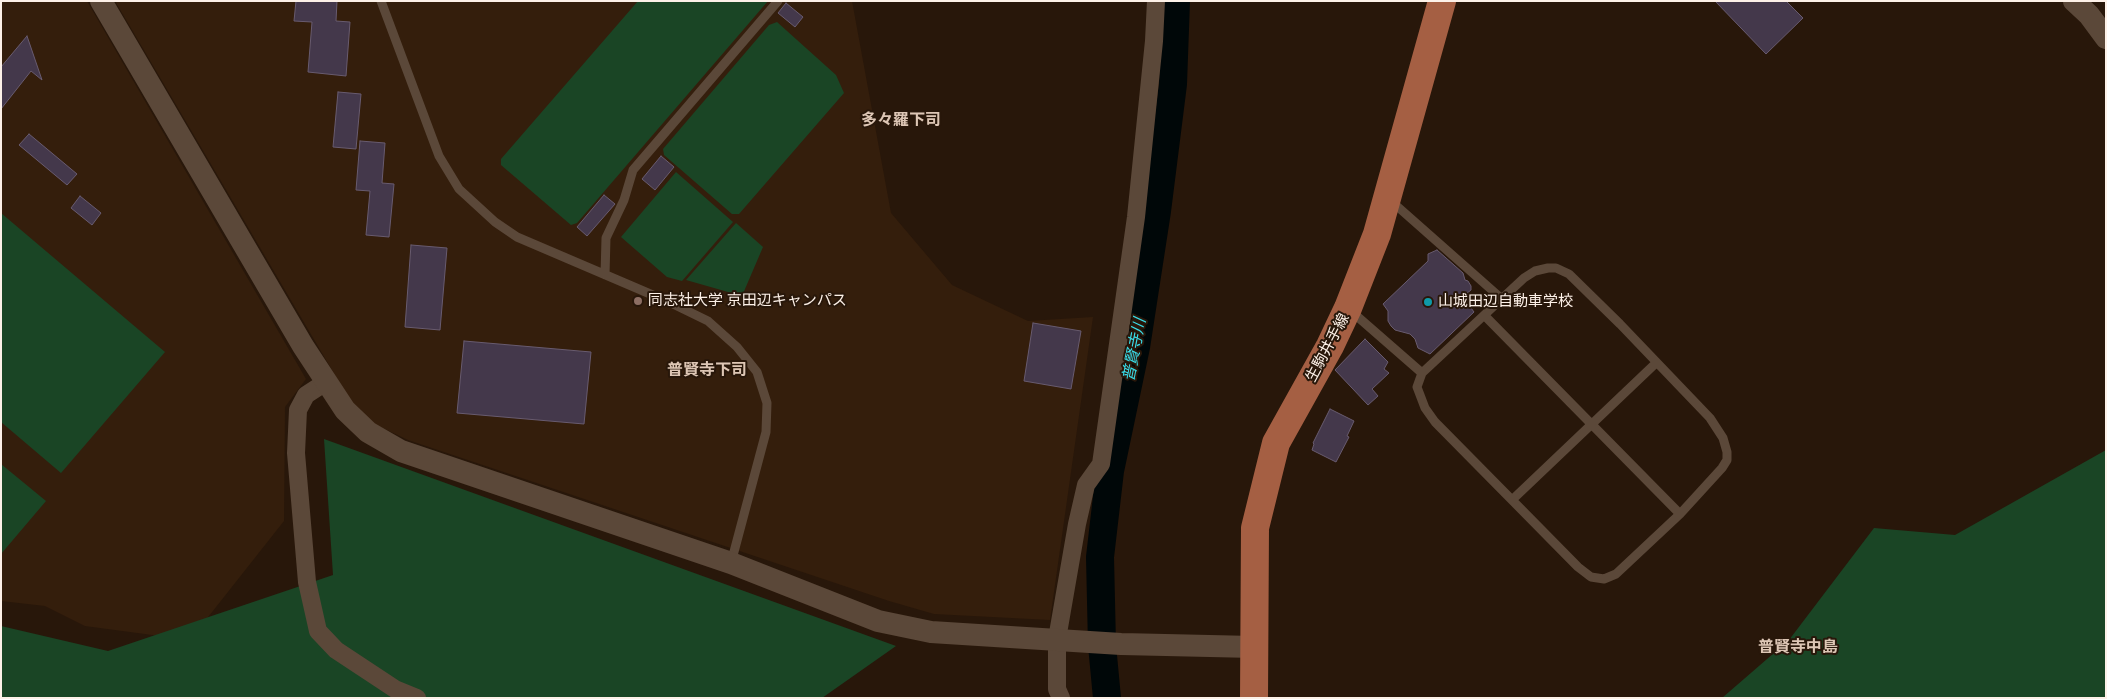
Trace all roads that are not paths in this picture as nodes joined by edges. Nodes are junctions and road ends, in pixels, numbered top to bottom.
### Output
1 (101, 1) edge
2 (382, 1) edge
3 (778, 1) edge
4 (1156, 1) edge
5 (1442, 1) edge
6 (2074, 1) edge
7 (2106, 38) edge
8 (1388, 198) junction
9 (605, 275) junction
10 (1502, 298) junction
11 (1348, 308) junction
12 (1484, 316) junction
13 (1656, 363) junction
14 (1422, 373) junction
15 (326, 382) junction
16 (1591, 423) junction
17 (1512, 500) junction
18 (1680, 514) junction
19 (731, 563) junction
20 (1063, 640) junction
21 (1254, 647) junction
22 (417, 698) edge
23 (1061, 698) edge
24 (1254, 698) edge

1 - 15 street
2 - 9 lane
3 - 9 lane
4 - 20 street
5 - 8 main road, 生駒井手線
6 - 7 street
8 - 10 lane
8 - 11 main road, 生駒井手線
9 - 19 lane
10 - 12 lane
10 - 13 lane
11 - 14 lane
11 - 21 main road, 生駒井手線
12 - 14 lane
12 - 16 lane
13 - 16 lane
13 - 18 lane
14 - 17 lane
15 - 19 street
15 - 22 street
16 - 17 lane
16 - 18 lane
17 - 18 lane
19 - 20 street
20 - 21 street
20 - 23 street
21 - 24 main road, 生駒井手線

